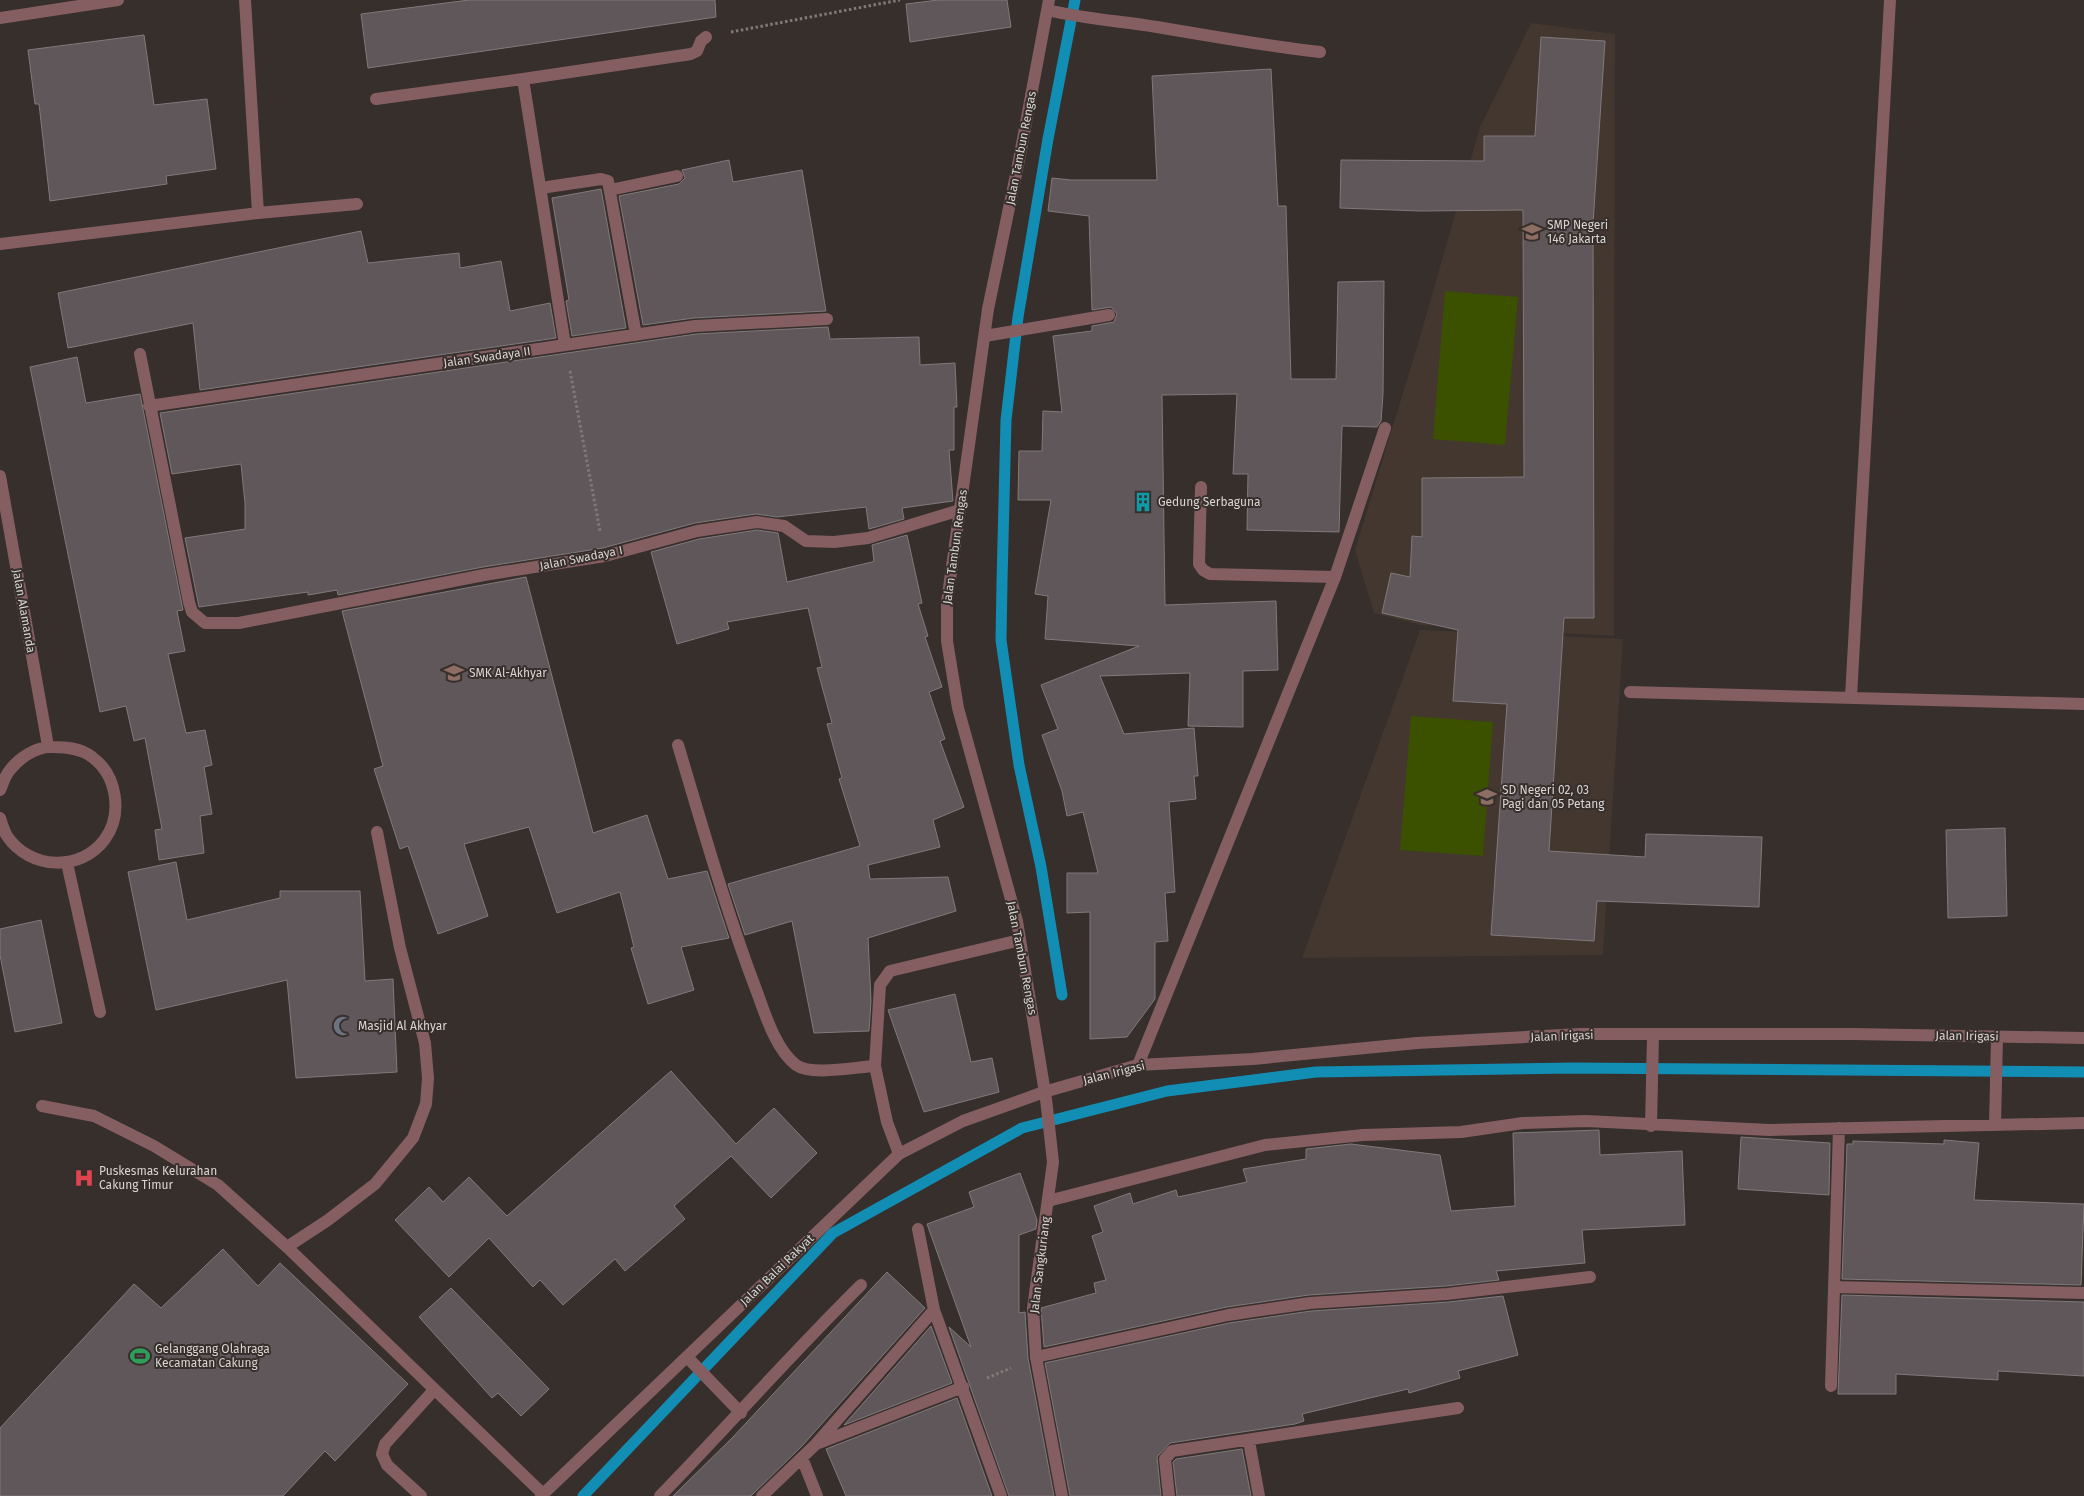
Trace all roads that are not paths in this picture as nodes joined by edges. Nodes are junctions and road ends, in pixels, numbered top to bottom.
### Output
1 (118, 0) edge
2 (245, 0) edge
3 (1890, 0) edge
4 (1050, 8) edge
5 (0, 18) edge
6 (706, 37) road end
7 (1320, 52) dead end
8 (523, 79) junction
9 (376, 99) dead end
10 (676, 176) dead end
11 (541, 188) junction
12 (610, 190) junction
13 (357, 204) dead end
14 (258, 213) junction
15 (0, 244) edge
16 (1109, 315) dead end
17 (828, 320) dead end
18 (636, 335) junction
19 (989, 335) junction
20 (566, 345) junction
21 (140, 354) dead end
22 (149, 406) junction
23 (1385, 428) dead end
24 (0, 476) edge
25 (1201, 487) dead end
26 (960, 510) junction
27 (1335, 577) junction
28 (1630, 692) dead end
29 (1851, 696) junction
30 (2084, 704) edge
31 (678, 745) dead end
32 (48, 746) junction
33 (0, 790) edge
34 (0, 818) edge
35 (377, 832) dead end
36 (66, 863) junction
37 (1020, 940) junction
38 (100, 1012) dead end
39 (1653, 1035) junction
40 (1997, 1036) junction
41 (2084, 1038) edge
42 (1138, 1065) junction
43 (874, 1066) junction
44 (1045, 1095) junction
45 (42, 1106) dead end
46 (1651, 1122) junction
47 (2084, 1123) edge
48 (1995, 1125) junction
49 (1839, 1128) junction
50 (898, 1154) junction
51 (1048, 1201) junction
52 (918, 1229) dead end
53 (288, 1247) junction
54 (1590, 1277) dead end
55 (861, 1285) dead end
56 (1834, 1287) junction
57 (2084, 1292) edge
58 (934, 1310) junction
59 (686, 1357) junction
60 (1036, 1357) junction
61 (1831, 1386) dead end
62 (963, 1388) junction
63 (434, 1390) junction
64 (1458, 1408) dead end
65 (741, 1412) junction
66 (1249, 1441) junction
67 (816, 1444) junction
68 (802, 1458) junction
69 (542, 1495) edge
70 (421, 1496) edge
71 (660, 1496) edge
72 (762, 1496) edge
73 (817, 1496) edge
74 (1000, 1496) edge
75 (1062, 1496) edge
76 (1169, 1496) edge
77 (1259, 1496) edge

1 - 5 street
2 - 14 street
3 - 29 street
4 - 7 street
4 - 19 street, Jalan Tambun Rengas
6 - 8 street
8 - 9 street
8 - 11 street
10 - 12 street
11 - 12 street
11 - 20 street
12 - 18 street
13 - 14 street
14 - 15 street
16 - 19 street
17 - 18 street, Jalan Swadaya II
18 - 20 street, Jalan Swadaya II
19 - 26 street, Jalan Tambun Rengas
20 - 22 street, Jalan Swadaya II
21 - 22 street
22 - 26 street, Jalan Swadaya I
23 - 27 street
24 - 32 street, Jalan Alamanda
25 - 27 street
26 - 37 street, Jalan Tambun Rengas
27 - 42 street
28 - 29 street
29 - 30 street
31 - 43 street
32 - 33 street
32 - 36 street
34 - 36 street
35 - 53 street
36 - 38 street
37 - 43 street
37 - 44 street, Jalan Tambun Rengas
39 - 40 street, Jalan Irigasi
39 - 42 street, Jalan Irigasi
39 - 46 street
40 - 41 street, Jalan Irigasi
40 - 48 street
42 - 44 street, Jalan Irigasi
43 - 50 street
44 - 50 street, Jalan Balai Rakyat
44 - 51 street, Jalan Sangkuriang
45 - 53 street
46 - 49 street
46 - 51 street
47 - 48 street
48 - 49 street
49 - 56 street
50 - 59 street, Jalan Balai Rakyat
51 - 60 street, Jalan Sangkuriang
52 - 58 street
53 - 63 street
54 - 60 street
55 - 65 street
56 - 57 street
56 - 61 street
58 - 62 street
58 - 67 street
59 - 65 street
59 - 69 street, Jalan Balai Rakyat
60 - 75 street, Jalan Sangkuriang
62 - 67 street
62 - 74 street
63 - 69 street
63 - 70 street
64 - 66 street
65 - 71 street
66 - 76 street
66 - 77 street
67 - 68 street
68 - 72 street
68 - 73 street

